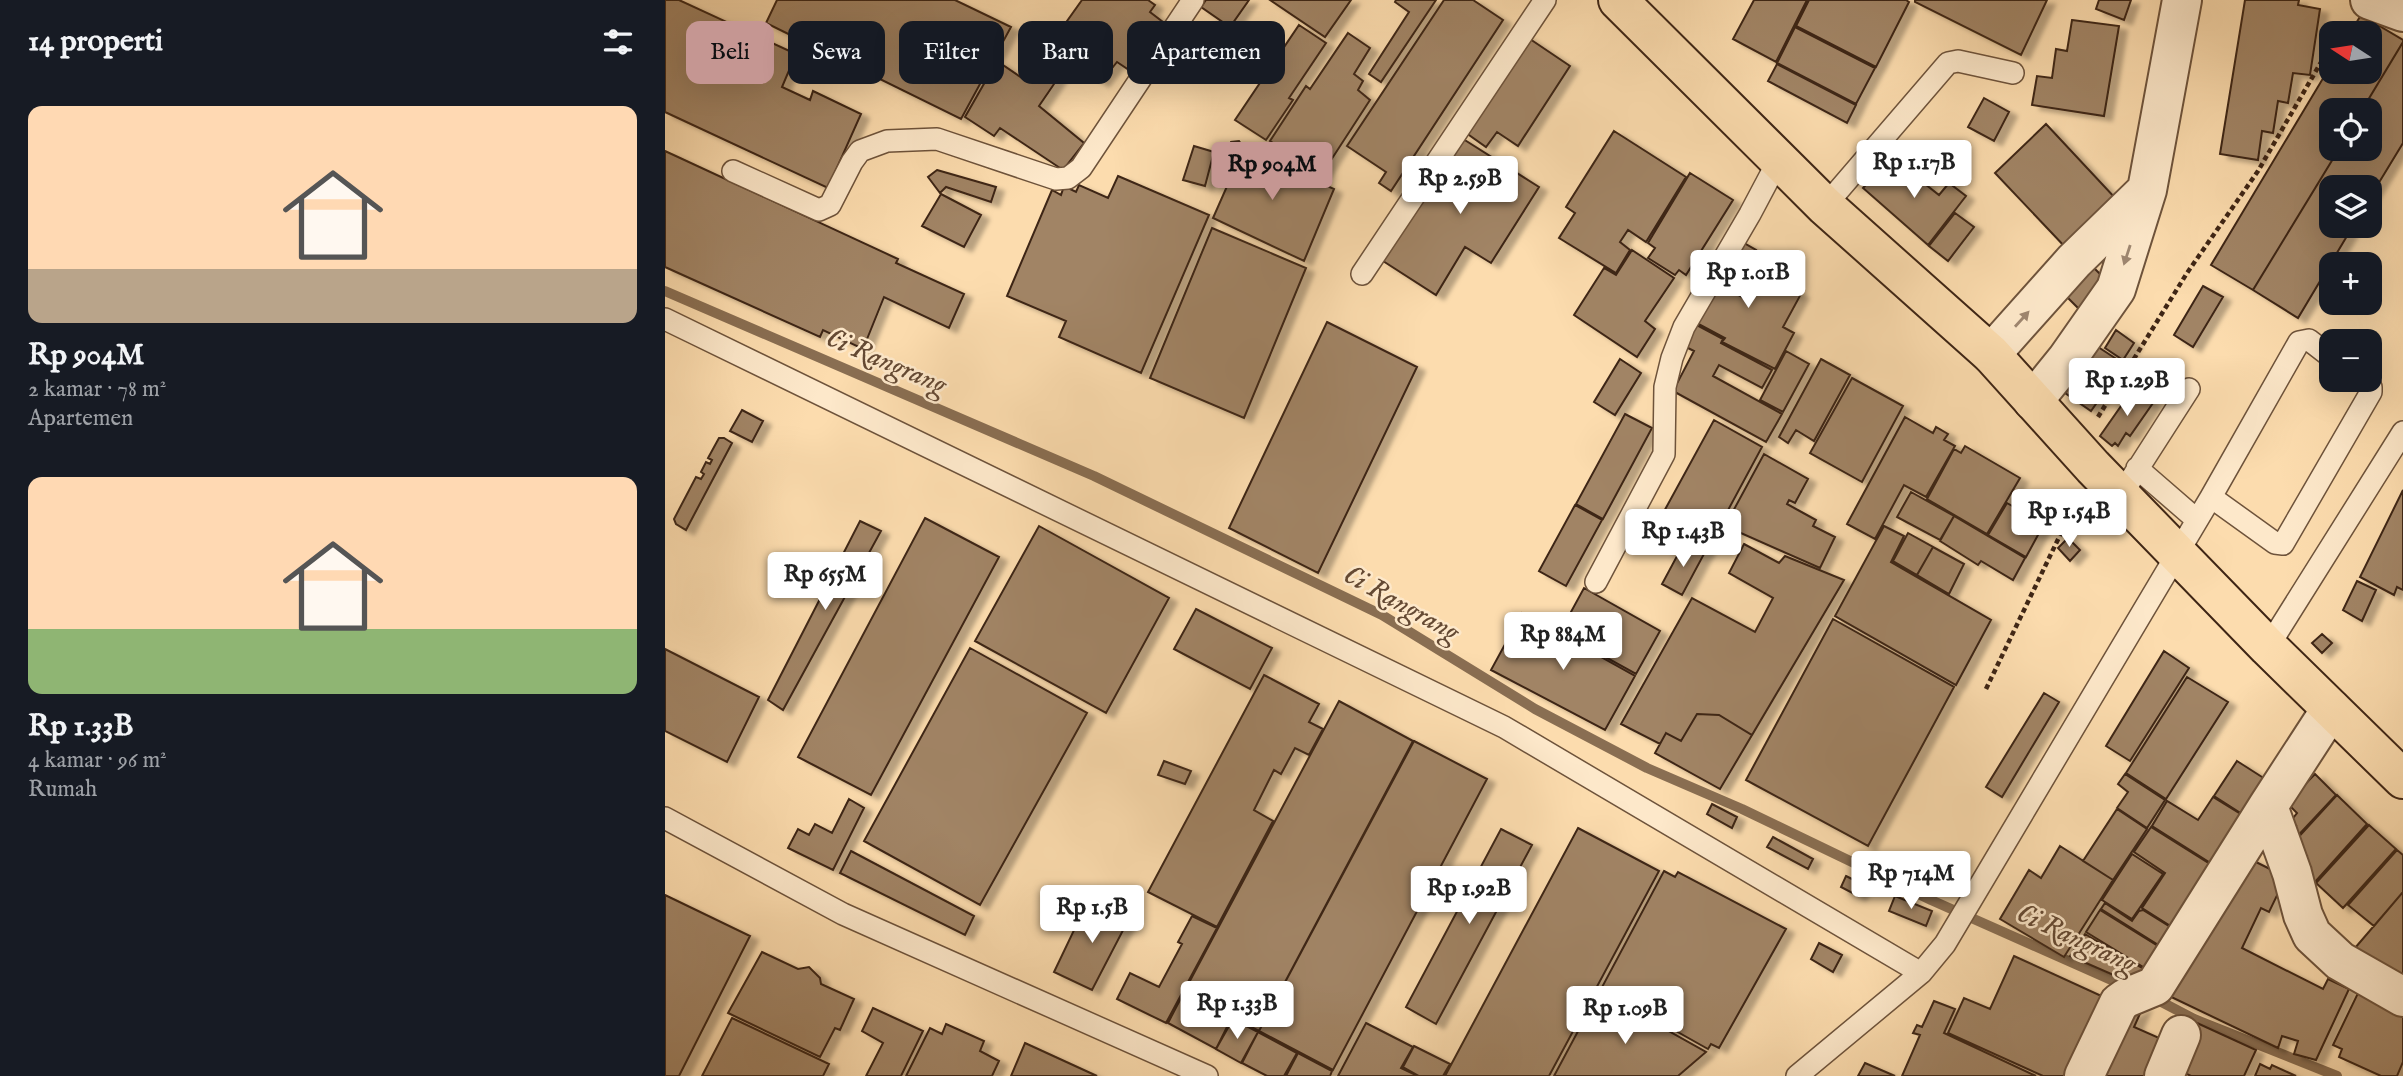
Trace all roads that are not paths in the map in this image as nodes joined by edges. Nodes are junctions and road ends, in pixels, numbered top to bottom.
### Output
1 (1192, 0) edge
2 (1545, 0) edge
3 (1618, 0) edge
4 (2182, 0) edge
5 (2370, 0) edge
6 (2403, 12) edge
7 (2013, 74) dead end
8 (1778, 161) junction
9 (733, 171) dead end
10 (2147, 190) junction
11 (1825, 206) junction
12 (1362, 274) dead end
13 (665, 318) edge
14 (2319, 348) edge
15 (1991, 354) junction
16 (2189, 389) dead end
17 (2371, 392) edge
18 (2033, 401) junction
19 (2403, 432) edge
20 (2129, 482) junction
21 (2211, 497) junction
22 (2197, 520) junction
23 (2177, 551) junction
24 (1596, 582) dead end
25 (2268, 647) junction
26 (2331, 709) junction
27 (2403, 779) edge
28 (2268, 806) junction
29 (665, 818) edge
30 (1921, 973) junction
31 (2403, 997) edge
32 (2181, 1035) dead end
33 (1207, 1076) edge
34 (1797, 1076) edge
35 (2084, 1076) edge
36 (2164, 1076) edge

1 - 9 lane
2 - 12 lane
3 - 8 main road
4 - 10 street
5 - 6 street
7 - 11 lane
8 - 11 main road
8 - 24 lane
15 -> 10 street
10 -> 18 street
11 - 15 main road
13 - 30 lane
14 - 21 lane
15 - 18 main road
16 - 20 lane
17 - 21 lane
18 - 20 main road
19 - 25 lane
20 - 22 lane
20 - 23 main road
21 - 22 lane
22 - 23 lane
23 - 25 main road
23 - 30 lane
25 - 26 main road
26 - 27 main road
26 - 28 street
28 - 31 street
28 - 35 street
29 - 33 lane
30 - 34 lane
32 - 36 street

